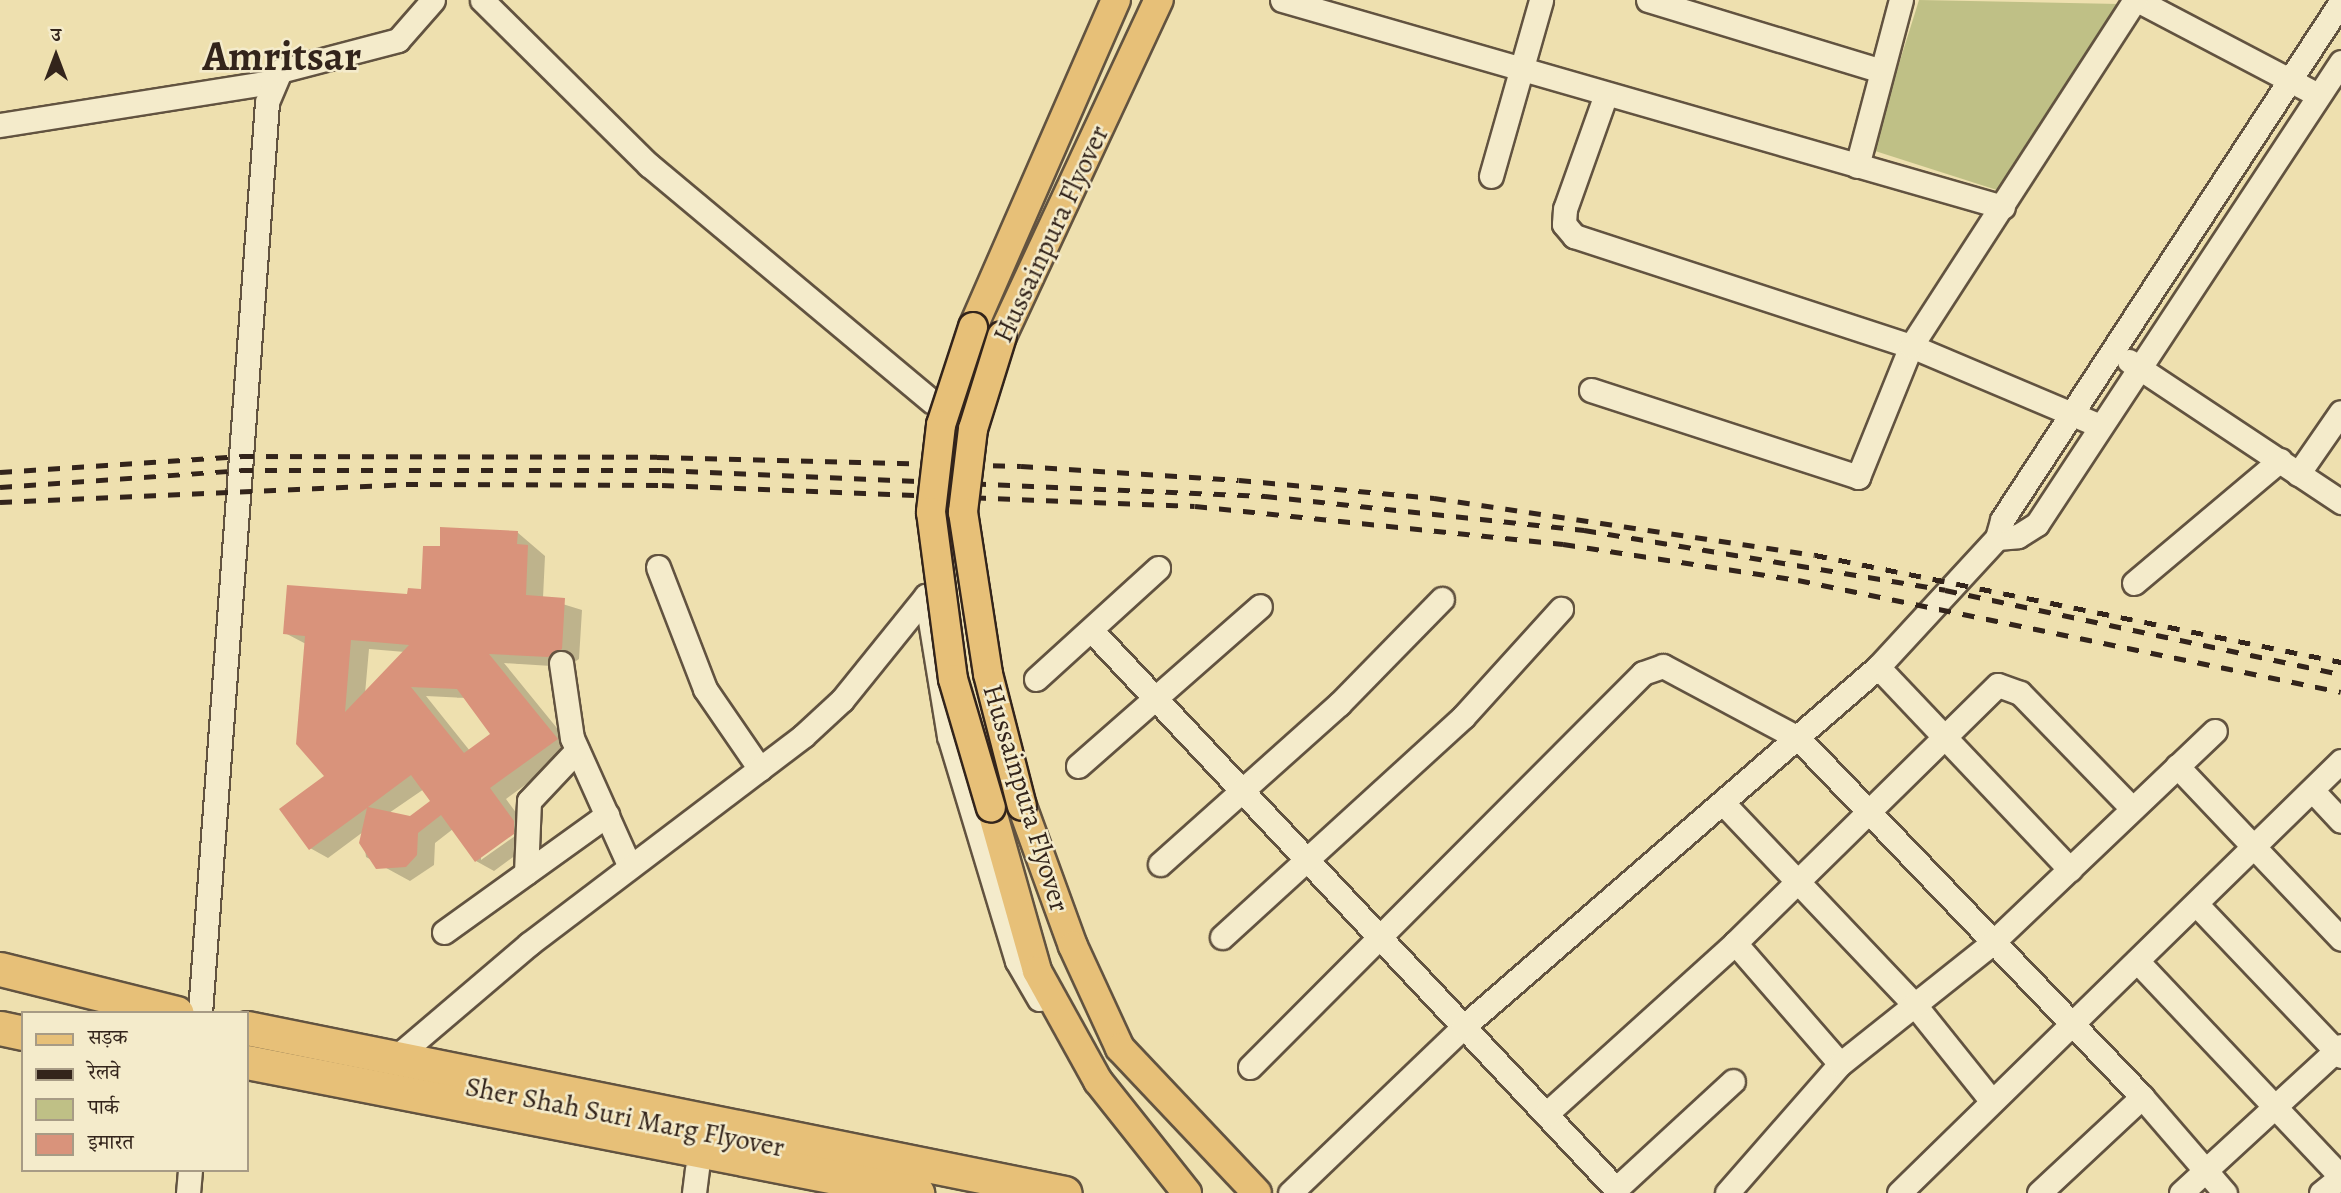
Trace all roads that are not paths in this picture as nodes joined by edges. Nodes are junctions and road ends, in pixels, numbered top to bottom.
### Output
1 (433, 0) edge
2 (482, 0) edge
3 (1116, 0) edge
4 (1159, 0) edge
5 (1282, 0) edge
6 (1541, 0) edge
7 (1648, 0) edge
8 (1901, 0) edge
9 (2141, 1) edge
10 (2341, 2) edge
11 (2341, 62) edge
12 (1521, 68) junction
13 (1879, 70) junction
14 (2290, 77) junction
15 (272, 82) junction
16 (1606, 94) junction
17 (2318, 95) junction
18 (0, 125) edge
19 (1857, 166) junction
20 (1491, 176) dead end
21 (2003, 207) junction
22 (1911, 346) junction
23 (2114, 351) junction
24 (2140, 368) junction
25 (1591, 390) dead end
26 (931, 401) dead end
27 (2073, 412) junction
28 (2341, 412) edge
29 (2100, 426) junction
30 (2289, 467) junction
31 (2341, 502) edge
32 (1997, 538) junction
33 (658, 567) dead end
34 (1158, 568) dead end
35 (2134, 583) dead end
36 (1442, 599) dead end
37 (1260, 606) dead end
38 (1561, 609) dead end
39 (1093, 632) junction
40 (561, 663) dead end
41 (1878, 667) junction
42 (1036, 679) dead end
43 (1157, 701) junction
44 (2215, 731) dead end
45 (1947, 736) junction
46 (1798, 738) junction
47 (577, 750) junction
48 (2341, 761) edge
49 (1078, 766) dead end
50 (2177, 766) junction
51 (760, 769) junction
52 (2312, 790) junction
53 (1242, 792) junction
54 (1723, 803) junction
55 (2132, 808) junction
56 (1869, 810) junction
57 (607, 816) junction
58 (2341, 821) edge
59 (2255, 847) junction
60 (1310, 857) junction
61 (1160, 864) dead end
62 (630, 867) junction
63 (2070, 869) junction
64 (526, 873) junction
65 (1794, 881) junction
66 (2198, 906) junction
67 (444, 932) dead end
68 (1222, 937) dead end
69 (2341, 939) edge
70 (1379, 940) junction
71 (1735, 943) junction
72 (1991, 944) junction
73 (2137, 961) junction
74 (0, 969) edge
75 (0, 987) edge
76 (1914, 1004) junction
77 (0, 1010) edge
78 (99, 1011) edge
79 (169, 1011) edge
80 (200, 1011) edge
81 (21, 1015) edge
82 (2073, 1024) junction
83 (1462, 1027) junction
84 (0, 1028) edge
85 (248, 1028) edge
86 (21, 1033) edge
87 (248, 1042) edge
88 (2339, 1051) edge
89 (395, 1058) junction
90 (248, 1062) edge
91 (1840, 1064) junction
92 (1250, 1067) dead end
93 (1733, 1081) dead end
94 (248, 1082) edge
95 (2142, 1097) junction
96 (1992, 1100) junction
97 (2276, 1103) junction
98 (1546, 1114) junction
99 (1137, 1127) junction
100 (2206, 1170) junction
101 (190, 1172) edge
102 (2341, 1177) edge
103 (696, 1181) edge
104 (1618, 1191) edge
105 (188, 1193) edge
106 (825, 1193) edge
107 (917, 1193) edge
108 (1003, 1193) edge
109 (1065, 1193) edge
110 (1187, 1193) edge
111 (1257, 1193) edge
112 (1290, 1193) edge
113 (1727, 1193) edge
114 (1899, 1193) edge
115 (2039, 1193) edge
116 (2181, 1193) edge
117 (2225, 1193) edge
118 (2322, 1193) edge

1 - 15 street
2 - 26 street
3 - 99 main road, Hussainpura Flyover, bridge
4 - 111 main road, Hussainpura Flyover, bridge
5 - 12 street
6 - 12 street
7 - 13 street
8 - 13 street
9 - 14 street
9 - 21 street
10 - 14 street
11 - 17 street
12 - 16 street
12 - 20 street
13 - 19 street
14 - 17 street
14 - 23 street
15 - 18 street
15 - 80 street
16 - 19 street
16 - 22 street
17 - 24 street
19 - 21 street
21 - 22 street
22 - 25 street
22 - 27 street
23 - 24 street
23 - 27 street
24 - 29 street
24 - 30 street
27 - 29 street
27 - 32 street
28 - 30 street
29 - 32 street
30 - 31 street
30 - 35 street
32 - 41 street
33 - 51 street
34 - 39 street
36 - 53 street
37 - 43 street
38 - 60 street
39 - 42 street
39 - 43 street
40 - 47 street
41 - 45 street
41 - 46 street
43 - 49 street
43 - 53 street
44 - 50 street
45 - 55 street
45 - 56 street
45 - 63 street
46 - 54 street
46 - 56 street
46 - 70 street
47 - 57 street
47 - 64 street
48 - 52 street
50 - 55 street
50 - 59 street
51 - 62 street
51 - 99 street
52 - 58 street
52 - 59 street
53 - 60 street
53 - 61 street
54 - 65 street
54 - 83 street
55 - 63 street
56 - 65 street
56 - 72 street
57 - 62 street
57 - 64 street
59 - 66 street
59 - 69 street
60 - 68 street
60 - 70 street
62 - 89 street
63 - 72 street
64 - 67 street
65 - 71 street
65 - 76 street
66 - 73 street
66 - 88 street
70 - 83 street
70 - 92 street
71 - 91 street
71 - 98 street
72 - 76 street
72 - 82 street
73 - 82 street
73 - 97 street
74 - 79 highway
75 - 78 highway
76 - 91 street
76 - 96 street
77 - 81 highway
82 - 95 street
82 - 96 street
83 - 98 street
83 - 112 street
84 - 86 highway
85 - 89 highway
87 - 108 highway, Sher Shah Suri Marg Flyover
88 - 97 street
89 - 109 highway
90 - 107 highway, Sher Shah Suri Marg Flyover
91 - 113 street
93 - 104 street
94 - 103 highway
95 - 100 street
95 - 115 street
96 - 114 street
97 - 100 street
97 - 102 street
98 - 104 street
99 - 110 main road, Hussainpura Flyover
100 - 116 street
100 - 117 street
101 - 105 street
102 - 118 street
103 - 106 highway

